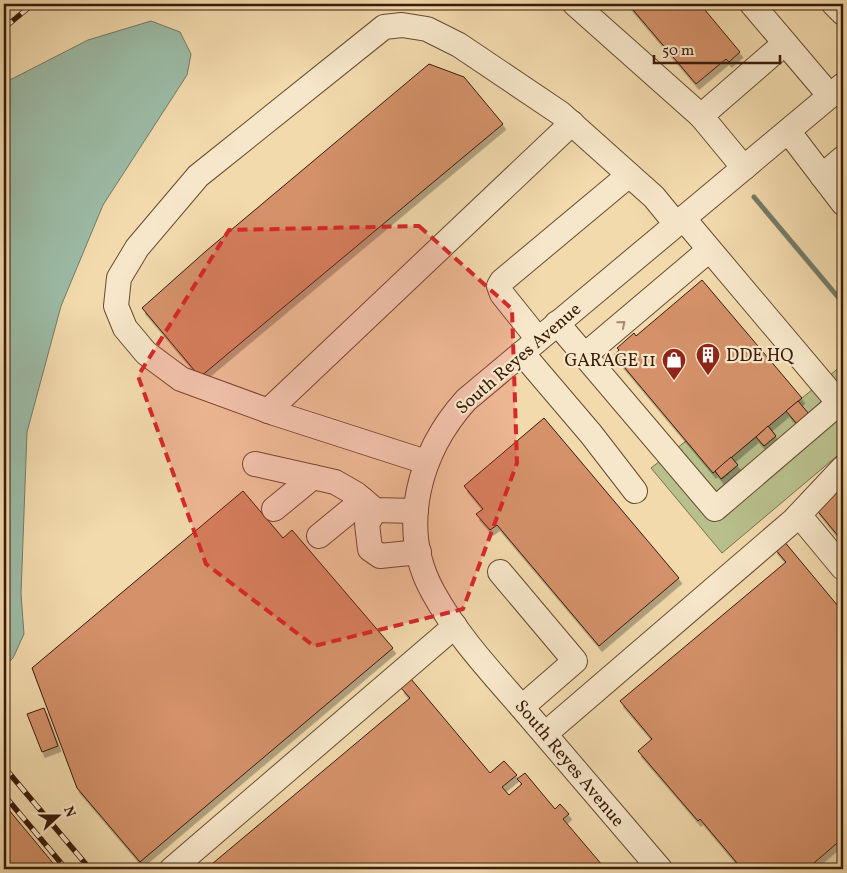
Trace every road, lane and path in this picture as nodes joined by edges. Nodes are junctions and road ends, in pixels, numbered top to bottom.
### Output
1 (575, 4) edge
2 (752, 4) edge
3 (834, 4) edge
4 (843, 13) edge
5 (785, 43) junction
6 (837, 91) edge
7 (701, 116) junction
8 (572, 123) junction
9 (788, 131) junction
10 (843, 158) edge
11 (744, 168) junction
12 (629, 176) junction
13 (822, 176) junction
14 (843, 204) edge
15 (680, 221) junction
16 (709, 250) junction
17 (557, 323) junction
18 (530, 346) junction
19 (585, 355) junction
20 (268, 411) junction
21 (426, 462) junction
22 (254, 464) dead end
23 (843, 468) edge
24 (313, 477) junction
25 (635, 491) dead end
26 (369, 505) junction
27 (274, 510) dead end
28 (416, 511) junction
29 (799, 515) junction
30 (319, 536) dead end
31 (419, 552) junction
32 (843, 568) edge
33 (500, 572) dead end
34 (455, 626) junction
35 (522, 707) junction
36 (544, 734) junction
37 (172, 869) edge
38 (660, 869) edge

1 - 7 street
2 - 5 street
3 - 4 street
5 - 6 street
5 - 7 street
6 - 9 street, South Reyes Avenue
7 - 11 street
8 - 12 street
8 - 20 street
8 - 20 street
9 - 11 street, South Reyes Avenue
9 - 13 street
10 - 13 street
11 - 15 street, South Reyes Avenue
12 - 15 street
12 - 18 street
13 - 14 street
15 - 16 street
15 - 17 street, South Reyes Avenue
19 -> 16 street
16 - 19 street
17 - 18 street, South Reyes Avenue
17 - 19 street
18 - 21 street, South Reyes Avenue
18 - 25 street
20 - 21 street
21 - 28 street, South Reyes Avenue
22 - 24 street
23 - 29 street
24 - 26 street
24 - 27 street
26 - 28 street
26 - 30 street
26 - 31 street
28 - 31 street, South Reyes Avenue
29 - 32 street
29 - 36 street
31 - 34 street, South Reyes Avenue
33 - 35 street
34 - 35 street, South Reyes Avenue
34 - 37 street
35 - 36 street, South Reyes Avenue
36 - 38 street, South Reyes Avenue

